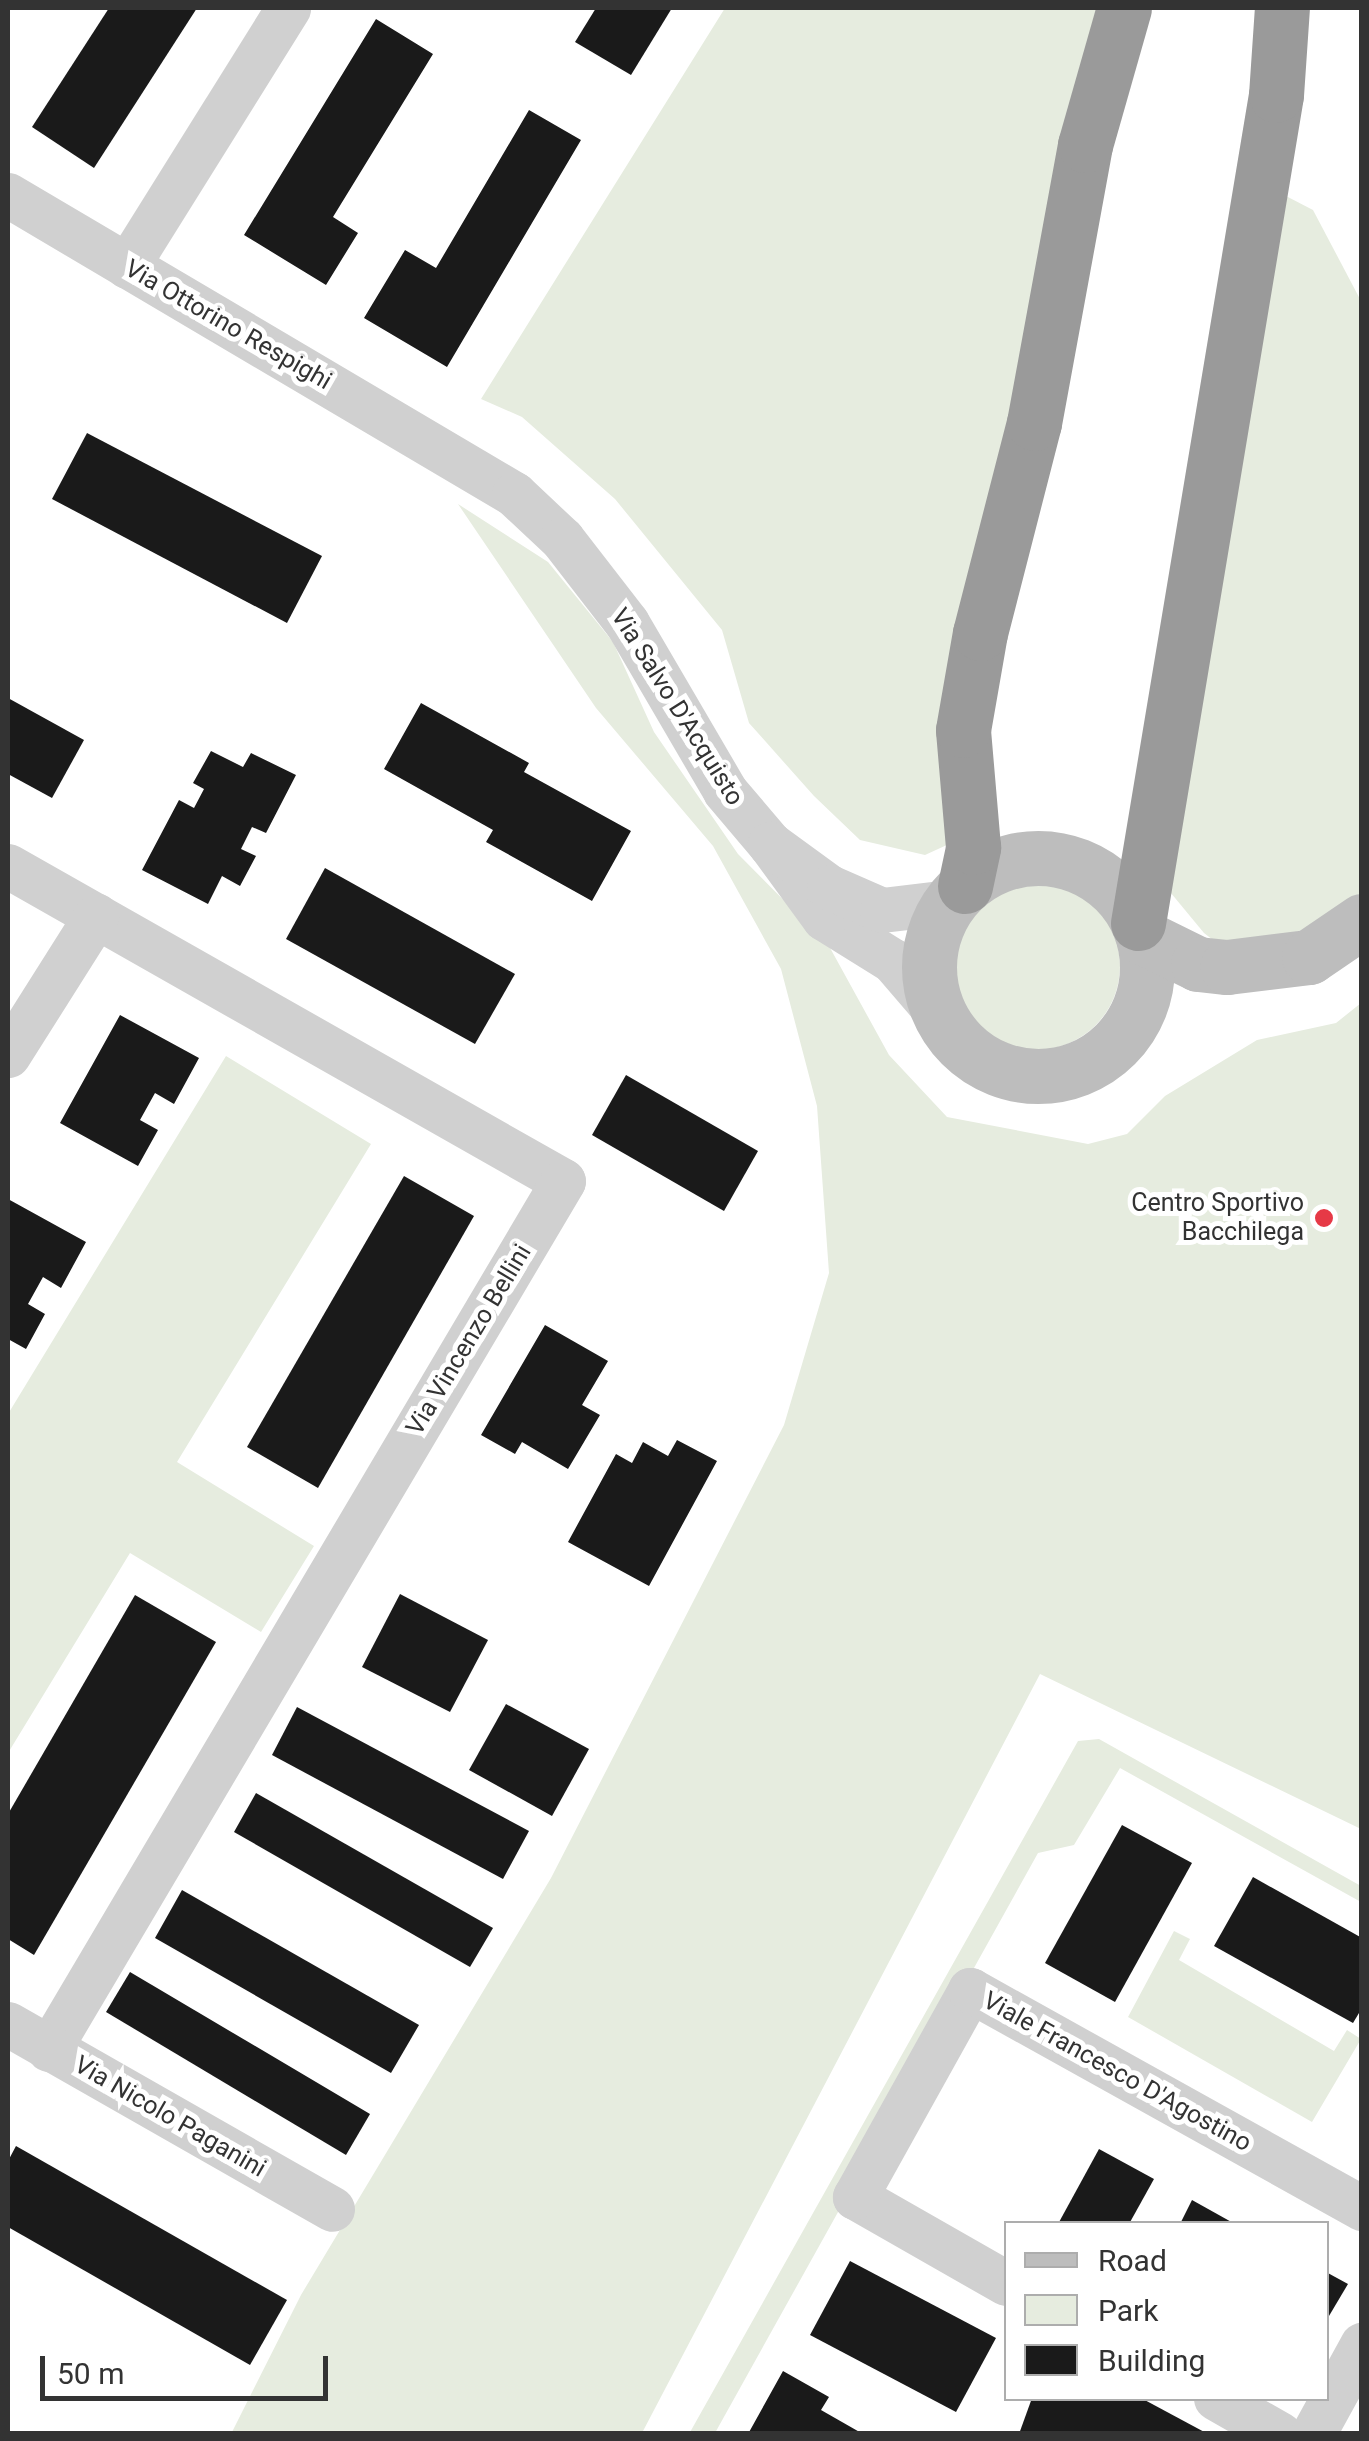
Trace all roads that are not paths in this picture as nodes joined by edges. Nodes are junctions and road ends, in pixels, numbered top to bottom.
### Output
1 (288, 8) edge
2 (1124, 8) edge
3 (1282, 8) edge
4 (8, 195) edge
5 (127, 266) junction
6 (448, 454) joint
7 (770, 844) junction
8 (8, 866) edge
9 (957, 894) junction
10 (96, 916) junction
11 (1362, 920) edge
12 (1140, 930) junction
13 (1309, 957) junction
14 (941, 1017) junction
15 (1111, 1048) junction
16 (8, 1054) edge
17 (8, 2024) edge
18 (50, 2049) junction
19 (1362, 2208) edge
20 (332, 2209) dead end
21 (1004, 2282) edge
22 (1362, 2345) edge
23 (1221, 2401) edge
24 (1280, 2434) edge
25 (1313, 2434) edge

1 - 5 street
2 - 9 highway
3 - 12 highway
4 - 5 street, Via Ottorino Respighi
5 - 6 street, Via Ottorino Respighi
6 - 7 street, Via Salvo D'Acquisto
7 - 9 street
7 - 14 street
8 - 10 street, Via Vincenzo Bellini
9 - 12 street
9 - 14 street
10 - 16 street
10 - 18 street, Via Vincenzo Bellini
11 - 13 street
12 - 13 street
12 - 15 street
13 - 15 street
14 - 15 street
17 - 18 street, Via Nicolo Paganini
18 - 20 street, Via Nicolo Paganini
19 - 21 street, Viale Francesco D'Agostino
22 - 25 street
23 - 24 street

